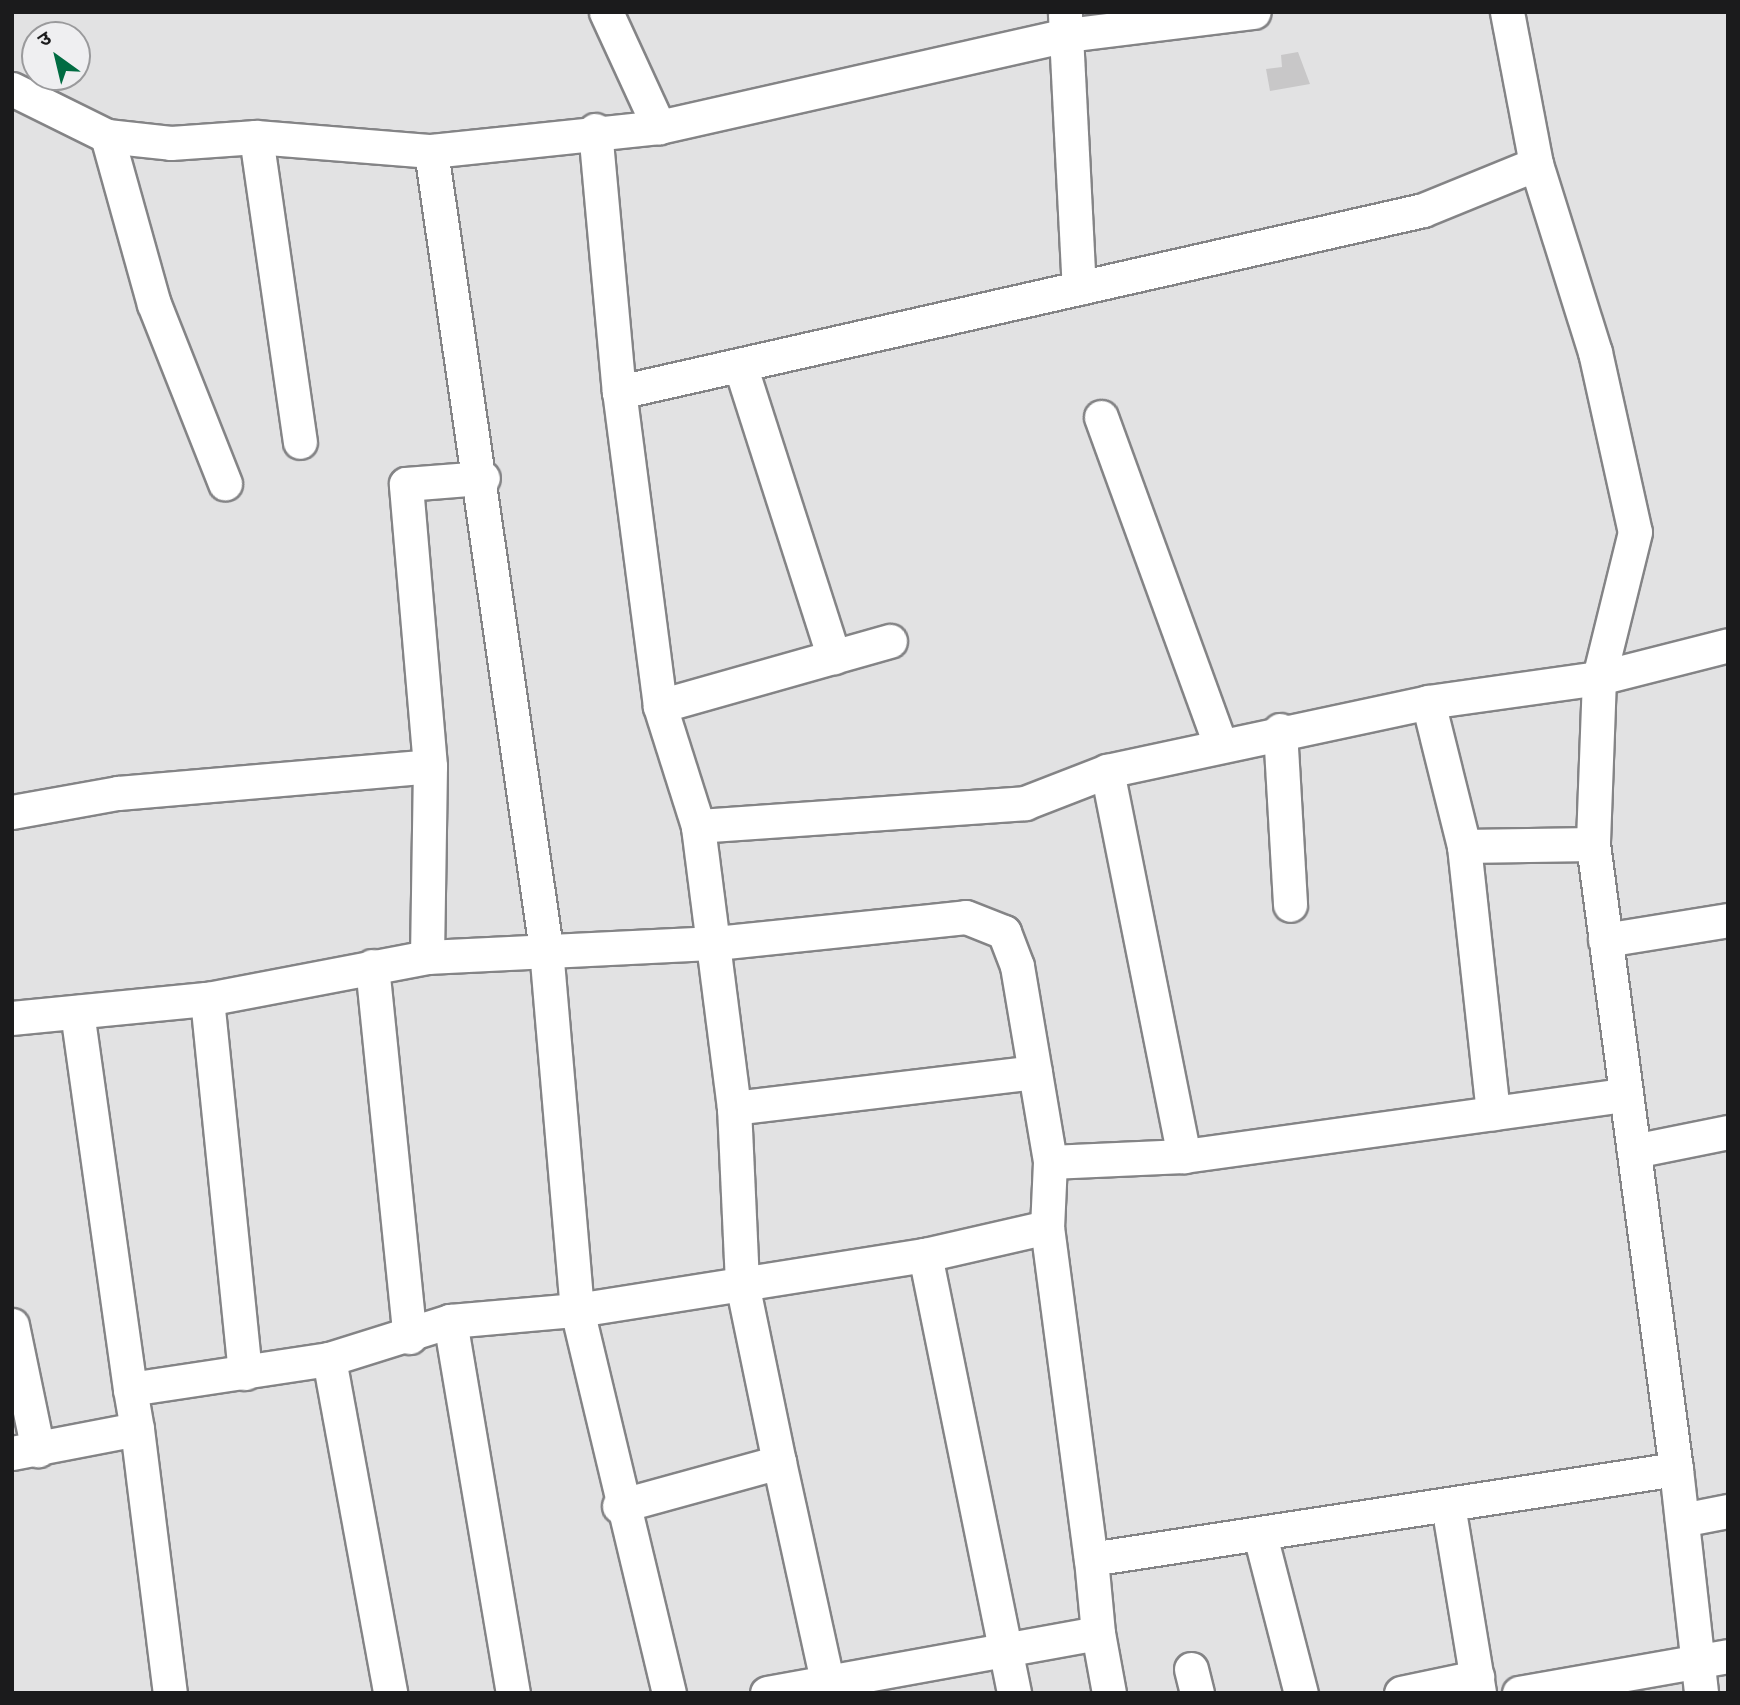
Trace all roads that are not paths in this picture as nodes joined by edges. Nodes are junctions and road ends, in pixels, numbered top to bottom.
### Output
1 (606, 12) edge
2 (1254, 12) edge
3 (1507, 12) edge
4 (1065, 24) edge
5 (12, 89) edge
6 (659, 127) junction
7 (595, 130) junction
8 (107, 136) junction
9 (256, 137) junction
10 (431, 151) junction
11 (1536, 164) junction
12 (1079, 288) junction
13 (740, 365) junction
14 (619, 392) junction
15 (1101, 417) dead end
16 (300, 442) dead end
17 (483, 478) junction
18 (225, 483) dead end
19 (890, 641) dead end
20 (1728, 645) edge
21 (834, 657) junction
22 (1599, 678) junction
23 (1428, 702) junction
24 (660, 706) junction
25 (1280, 730) junction
26 (1220, 744) junction
27 (430, 766) junction
28 (1107, 771) junction
29 (12, 812) edge
30 (698, 826) junction
31 (1592, 844) junction
32 (1464, 846) junction
33 (1290, 905) dead end
34 (1728, 920) edge
35 (1605, 940) junction
36 (716, 943) junction
37 (546, 949) junction
38 (428, 957) junction
39 (372, 965) junction
40 (206, 999) junction
41 (77, 1012) junction
42 (12, 1018) edge
43 (1035, 1072) junction
44 (1626, 1095) junction
45 (734, 1108) junction
46 (1493, 1113) junction
47 (1728, 1132) edge
48 (1634, 1151) junction
49 (1185, 1156) junction
50 (1051, 1163) junction
51 (1047, 1227) junction
52 (925, 1255) junction
53 (742, 1283) junction
54 (576, 1310) junction
55 (450, 1321) junction
56 (12, 1325) edge
57 (410, 1336) junction
58 (329, 1359) junction
59 (246, 1373) junction
60 (130, 1389) junction
61 (137, 1429) junction
62 (25, 1452) edge
63 (779, 1462) junction
64 (1676, 1469) junction
65 (1448, 1505) junction
66 (619, 1506) junction
67 (1728, 1511) edge
68 (1682, 1520) junction
69 (1260, 1535) junction
70 (1091, 1559) junction
71 (1098, 1633) junction
72 (1006, 1649) junction
73 (1708, 1670) edge
74 (1478, 1685) edge
75 (830, 1689) edge
76 (170, 1693) edge
77 (390, 1693) edge
78 (513, 1693) edge
79 (669, 1693) edge
80 (767, 1693) edge
81 (1014, 1693) edge
82 (1109, 1693) edge
83 (1301, 1693) edge
84 (1401, 1693) edge
85 (1519, 1693) edge

1 - 6 street
2 - 4 street
3 - 11 street
4 - 6 street
4 - 12 street
5 - 8 street
6 - 7 street
7 - 10 street
7 - 14 street
8 - 9 street
8 - 18 street
9 - 10 street
9 - 16 street
10 - 17 street
11 - 12 street
11 - 22 street
12 - 13 street
13 - 14 street
13 - 21 street
14 - 24 street
15 - 26 street
17 - 27 street
17 - 37 street
19 - 21 street
20 - 22 street
21 - 24 street
22 - 23 street
22 - 31 street
23 - 25 street
23 - 32 street
24 - 30 street
25 - 26 street
25 - 33 street
26 - 28 street
27 - 29 street
27 - 38 street
28 - 30 street
28 - 49 street
30 - 36 street
31 - 32 street
31 - 35 street
32 - 46 street
34 - 35 street
35 - 44 street
36 - 37 street
36 - 43 street
36 - 45 street
37 - 38 street
37 - 54 street
38 - 39 street
39 - 40 street
39 - 57 street
40 - 41 street
40 - 59 street
41 - 42 street
41 - 60 street
43 - 45 street
43 - 50 street
44 - 46 street
44 - 48 street
45 - 53 street
46 - 49 street
47 - 48 street
48 - 64 street
49 - 50 street
50 - 51 street
51 - 52 street
51 - 70 street
52 - 53 street
52 - 72 street
53 - 54 street
53 - 63 street
54 - 55 street
54 - 66 street
55 - 57 street
55 - 78 street
56 - 62 street
57 - 58 street
58 - 59 street
58 - 77 street
59 - 60 street
60 - 61 street
61 - 62 street
61 - 76 street
63 - 66 street
63 - 75 street
64 - 65 street
64 - 68 street
65 - 69 street
65 - 74 street
66 - 79 street
67 - 68 street
68 - 73 street
69 - 70 street
69 - 83 street
70 - 71 street
71 - 72 street
71 - 82 street
72 - 75 street
72 - 81 street
73 - 85 street
74 - 84 street
75 - 80 street

